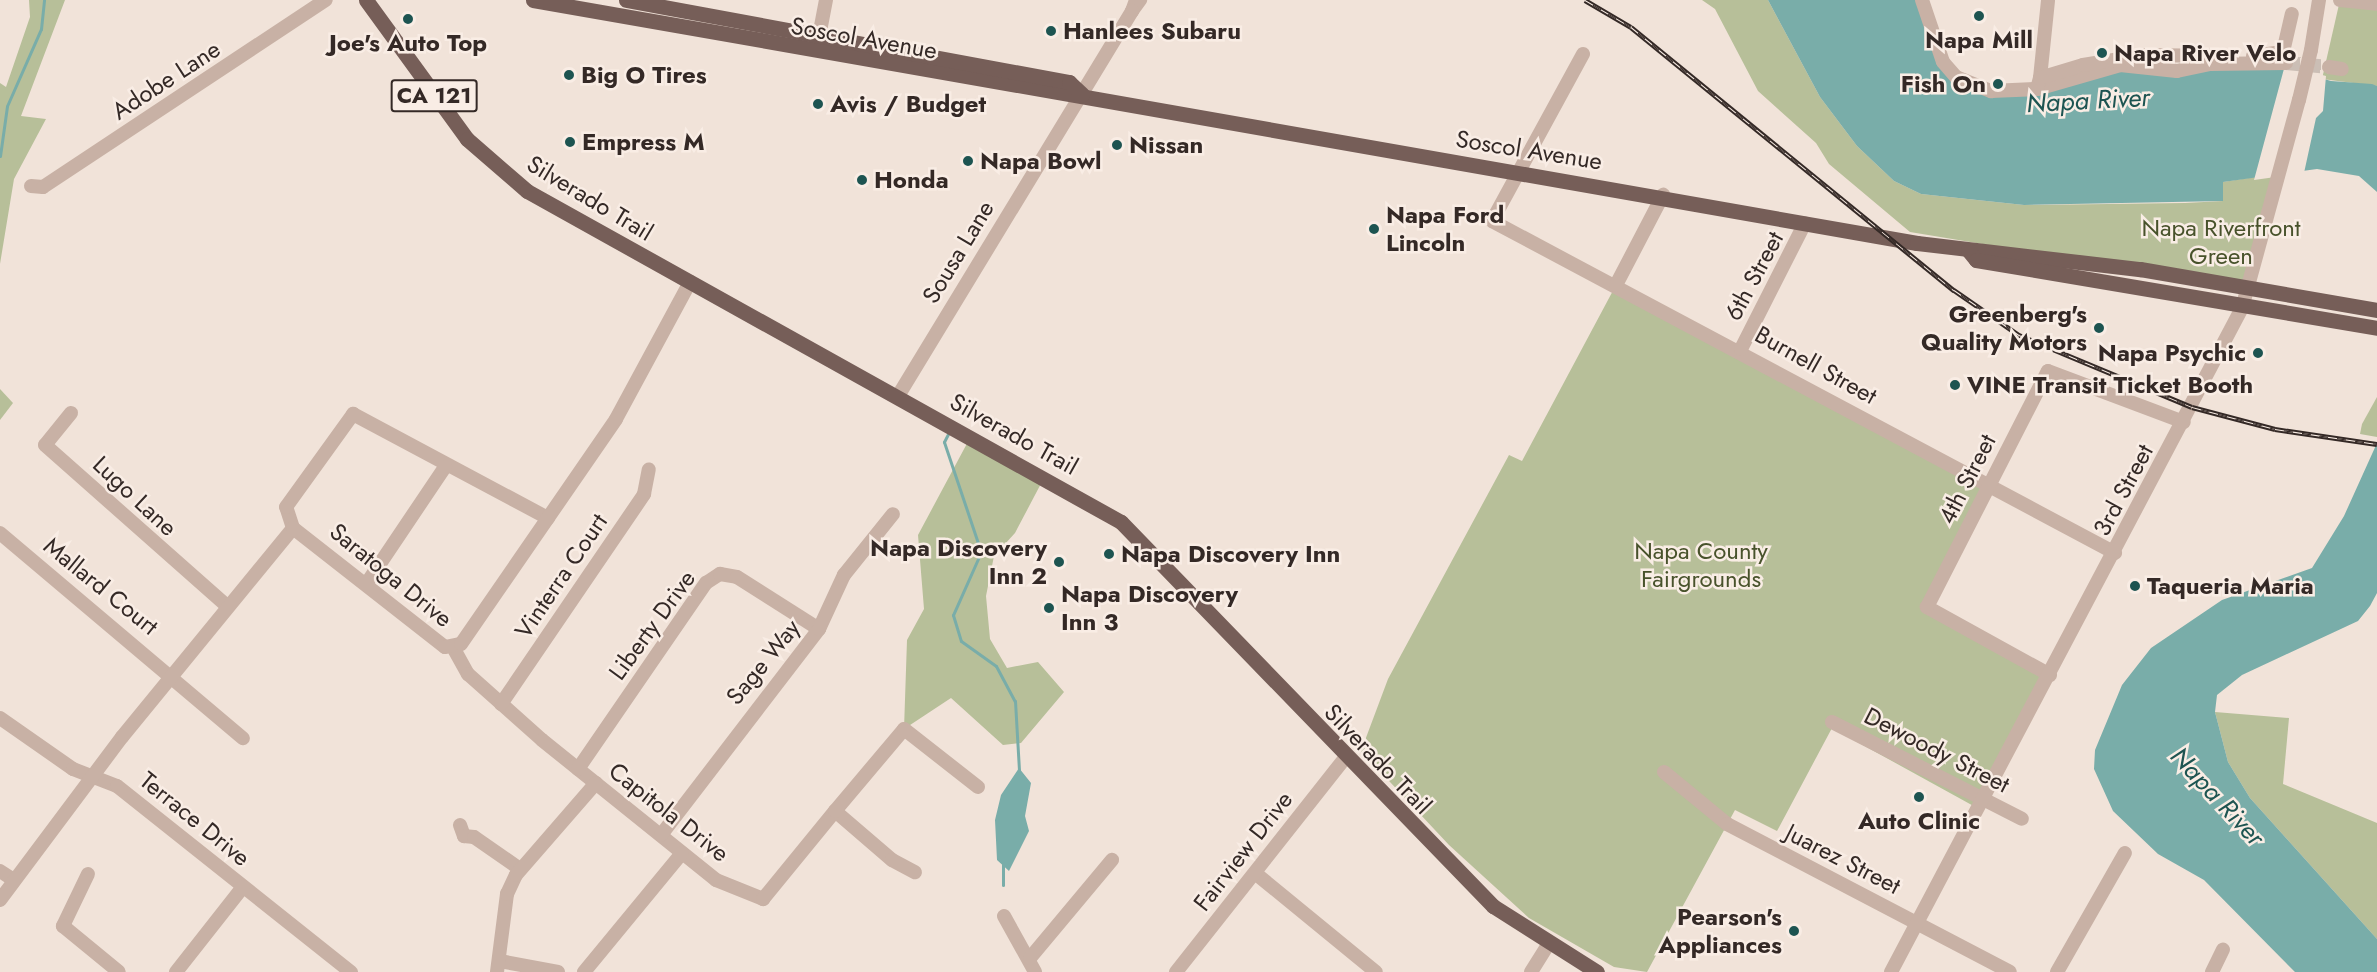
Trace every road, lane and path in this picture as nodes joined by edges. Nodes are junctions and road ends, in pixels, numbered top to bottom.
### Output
1 (366, 0) edge
2 (533, 0) edge
3 (626, 0) edge
4 (826, 0) edge
5 (1922, 0) edge
6 (2048, 0) edge
7 (2319, 0) edge
8 (2340, 0) edge
9 (329, 1) edge
10 (1136, 4) edge
11 (2377, 4) edge
12 (2292, 14) dead end
13 (820, 34) junction
14 (816, 52) junction
15 (1582, 54) dead end
16 (2286, 63) tunnel mouth
17 (2039, 84) junction
18 (1082, 94) junction
19 (1519, 173) junction
20 (31, 186) dead end
21 (1663, 195) junction
22 (1805, 223) junction
23 (1968, 250) junction
24 (690, 282) junction
25 (1616, 285) junction
26 (2249, 288) junction
27 (2242, 308) junction
28 (2377, 310) edge
29 (2377, 328) edge
30 (1741, 349) junction
31 (898, 396) junction
32 (71, 413) dead end
33 (2184, 422) junction
34 (445, 466) junction
35 (649, 469) dead end
36 (1989, 486) junction
37 (893, 514) dead end
38 (548, 518) junction
39 (293, 528) junction
40 (0, 533) edge
41 (2115, 553) junction
42 (367, 583) junction
43 (226, 606) junction
44 (819, 629) junction
45 (454, 649) junction
46 (174, 675) junction
47 (2050, 675) junction
48 (501, 704) junction
49 (0, 718) edge
50 (1832, 722) dead end
51 (243, 738) dead end
52 (1346, 757) junction
53 (578, 769) junction
54 (1665, 772) dead end
55 (93, 776) junction
56 (596, 783) junction
57 (978, 788) dead end
58 (1984, 800) junction
59 (835, 812) junction
60 (2022, 819) dead end
61 (460, 825) dead end
62 (661, 834) junction
63 (682, 853) junction
64 (2125, 853) dead end
65 (1112, 860) dead end
66 (520, 869) junction
67 (0, 871) edge
68 (915, 872) dead end
69 (1255, 873) junction
70 (88, 874) dead end
71 (14, 880) junction
72 (243, 887) junction
73 (0, 900) edge
74 (1004, 916) dead end
75 (1917, 923) junction
76 (1548, 945) junction
77 (2223, 949) dead end
78 (1030, 958) junction
79 (498, 967) edge
80 (119, 972) edge
81 (176, 972) edge
82 (351, 972) edge
83 (558, 972) edge
84 (584, 972) edge
85 (1035, 972) edge
86 (1176, 972) edge
87 (1376, 972) edge
88 (1531, 972) edge
89 (1597, 972) edge
90 (1891, 972) edge
91 (2010, 972) edge
92 (2057, 972) edge
93 (2212, 972) edge

1 - 24 main road, Silverado Trail / CA 121
2 - 14 main road, Soscol Avenue
3 - 13 main road, Soscol Avenue
4 - 13 street
5 - 17 street
6 - 17 street
7 - 26 street, 3rd Street, bridge
8 - 11 street
9 - 20 street, Adobe Lane
10 - 18 street, Sousa Lane
12 - 17 street
13 - 14 street
13 - 18 main road, Soscol Avenue
14 - 18 main road, Soscol Avenue
15 - 19 street
16 - 17 street
18 - 19 main road, Soscol Avenue
18 - 31 street, Sousa Lane
19 - 21 main road, Soscol Avenue
19 - 25 street, Burnell Street
21 - 22 main road, Soscol Avenue
21 - 25 street
22 - 23 main road, Soscol Avenue
22 - 30 street, 6th Street
23 - 26 main road, Soscol Avenue
23 - 27 main road, Soscol Avenue
24 - 31 main road, Silverado Trail / CA 121
24 - 38 street, Saratoga Drive
25 - 30 street, Burnell Street
26 - 27 street, 3rd Street
26 - 28 main road, Soscol Avenue
27 - 29 main road, Soscol Avenue
27 - 33 street, 3rd Street
30 - 36 street, Burnell Street
31 - 52 main road, Silverado Trail / CA 121
32 - 43 street, Lugo Lane
33 - 36 street, 4th Street
33 - 41 street, 3rd Street
34 - 38 street
34 - 39 street
34 - 42 street
35 - 48 street, Vinterra Court
36 - 41 street, Burnell Street
36 - 47 street, 4th Street
37 - 44 street, Sage Way
38 - 45 street, Saratoga Drive
39 - 42 street, Saratoga Drive
39 - 43 street, Saratoga Drive
40 - 46 street, Mallard Court
41 - 47 street, 3rd Street
42 - 45 street, Saratoga Drive
43 - 46 street, Saratoga Drive
44 - 53 street, Liberty Drive
44 - 62 street, Sage Way
45 - 48 street, Capitola Drive
46 - 51 street, Mallard Court
46 - 55 street, Saratoga Drive
47 - 58 street, 3rd Street
48 - 53 street, Capitola Drive
49 - 55 street, Terrace Drive
50 - 58 street, Dewoody Street
52 - 69 street, Fairview Drive
52 - 76 main road, Silverado Trail / CA 121
53 - 56 street, Capitola Drive
54 - 75 street, Juarez Street
55 - 71 street, Saratoga Drive
55 - 72 street, Terrace Drive
56 - 62 street, Capitola Drive
56 - 66 street
57 - 59 street
58 - 60 street, Dewoody Street
58 - 75 street, 3rd Street
59 - 63 street, Capitola Drive
59 - 68 street
61 - 66 street
62 - 63 street, Capitola Drive
63 - 84 street
64 - 92 street
65 - 78 street
66 - 79 street
67 - 71 street
69 - 86 street, Fairview Drive
69 - 87 street
70 - 80 street
71 - 73 street, Saratoga Drive
72 - 81 street
72 - 82 street, Terrace Drive
74 - 78 street
75 - 90 street, 3rd Street
75 - 91 street, Juarez Street
76 - 88 street
76 - 89 main road, Silverado Trail / CA 121
77 - 93 street
78 - 85 street
79 - 83 street

